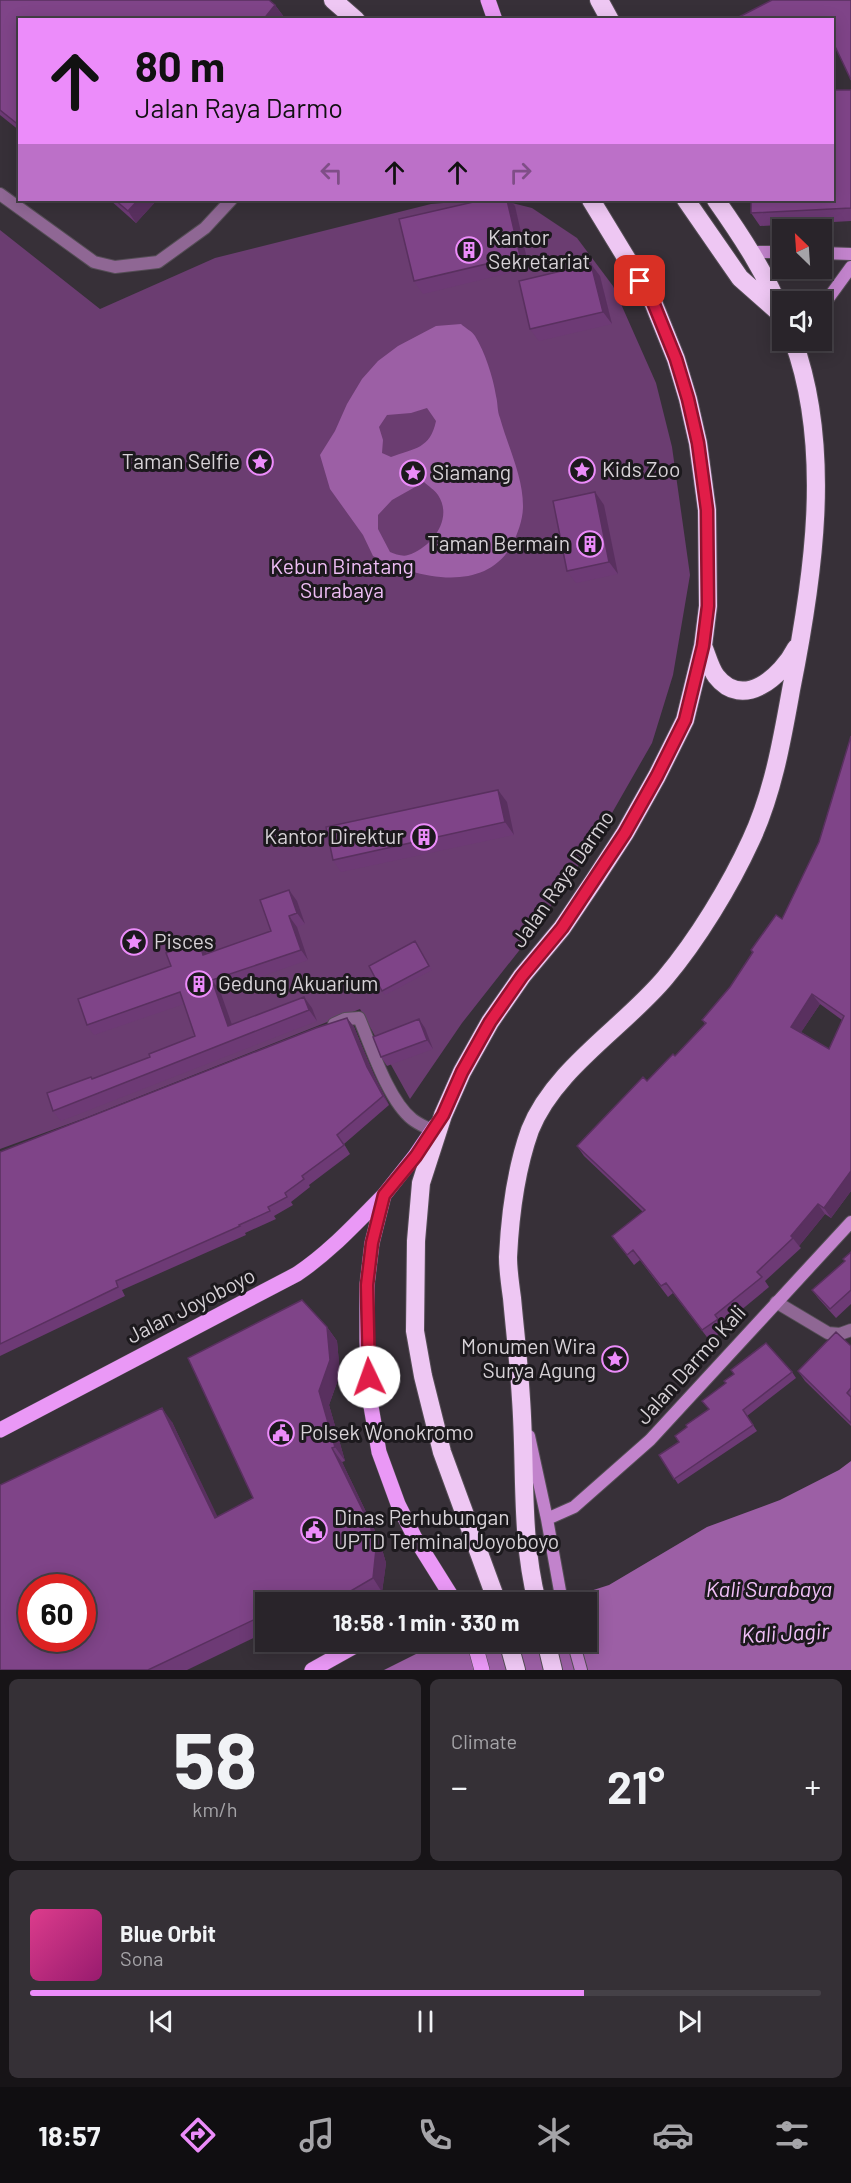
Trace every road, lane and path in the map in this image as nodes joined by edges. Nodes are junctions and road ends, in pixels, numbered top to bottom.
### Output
1 (333, 0) edge
2 (488, 0) edge
3 (599, 0) edge
4 (354, 18) edge
5 (494, 18) edge
6 (609, 18) edge
7 (0, 194) edge
8 (230, 201) edge
9 (592, 201) edge
10 (687, 201) edge
11 (717, 201) edge
12 (752, 252) junction
13 (772, 252) edge
14 (832, 253) edge
15 (851, 254) edge
16 (851, 267) edge
17 (773, 291) edge
18 (832, 294) edge
19 (772, 306) edge
20 (798, 351) edge
21 (802, 636) junction
22 (703, 646) junction
23 (323, 1028) edge
24 (443, 1115) junction
25 (432, 1131) junction
26 (384, 1195) junction
27 (851, 1222) edge
28 (776, 1302) junction
29 (851, 1330) edge
30 (521, 1401) junction
31 (0, 1430) edge
32 (547, 1520) junction
33 (448, 1592) edge
34 (494, 1592) edge
35 (534, 1592) edge
36 (560, 1592) edge
37 (344, 1652) edge
38 (477, 1652) edge
39 (511, 1652) edge
40 (549, 1652) edge
41 (576, 1652) edge
42 (312, 1670) edge
43 (482, 1670) edge
44 (516, 1670) edge
45 (553, 1670) edge
46 (581, 1670) edge

1 - 4 highway
2 - 5 main road
3 - 6 highway
7 - 8 street
9 - 22 highway, Jalan Raya Darmo
10 - 19 highway
11 - 12 highway
12 - 13 main road
12 - 17 highway
14 - 15 main road
16 - 18 main road
20 - 21 highway
21 - 22 highway
21 - 30 highway
22 - 24 highway, Jalan Raya Darmo
23 - 25 street
24 - 25 main road, Jalan Joyoboyo
24 - 34 highway, Jalan Raya Darmo
25 - 26 main road, Jalan Joyoboyo
26 - 31 main road, Jalan Joyoboyo
26 - 33 main road
27 - 28 main road, Jalan Darmo Kali
28 - 29 street
28 - 32 main road, Jalan Darmo Kali
30 - 32 main road
30 - 35 highway
32 - 36 main road
37 - 42 main road
38 - 43 main road
39 - 44 highway
40 - 45 highway
41 - 46 main road

